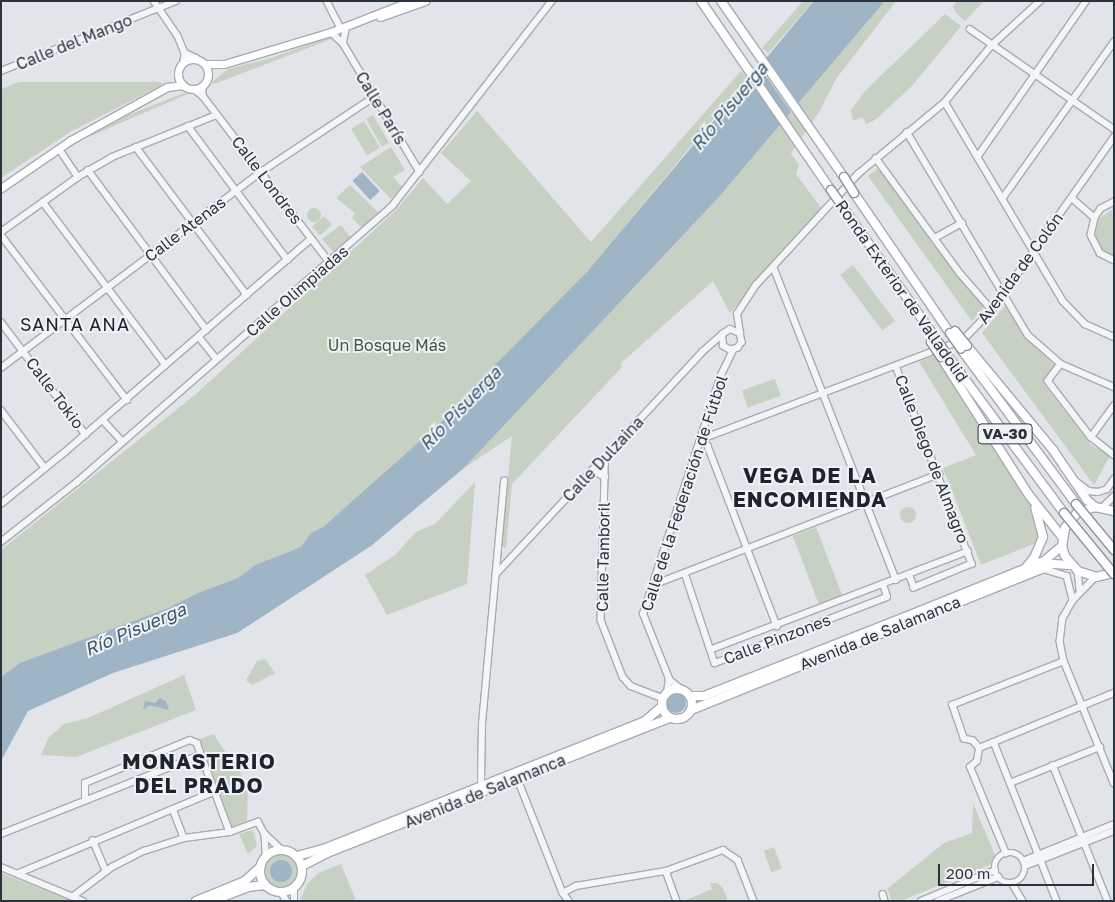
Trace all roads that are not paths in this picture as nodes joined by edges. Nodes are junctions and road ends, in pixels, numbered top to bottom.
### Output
1 (154, 1) edge
2 (176, 1) edge
3 (327, 1) edge
4 (417, 1) edge
5 (425, 1) edge
6 (552, 1) edge
7 (701, 1) edge
8 (721, 1) edge
9 (1040, 1) edge
10 (1086, 1) edge
11 (407, 2) edge
12 (160, 8) junction
13 (372, 20) junction
14 (344, 28) junction
15 (970, 28) dead end
16 (331, 32) junction
17 (1114, 42) edge
18 (343, 43) junction
19 (992, 45) junction
20 (186, 53) junction
21 (196, 58) junction
22 (184, 61) junction
23 (206, 64) junction
24 (224, 64) junction
25 (2, 69) edge
26 (1035, 74) junction
27 (178, 75) junction
28 (209, 76) junction
29 (183, 84) junction
30 (203, 86) junction
31 (167, 88) junction
32 (194, 89) junction
33 (203, 96) junction
34 (374, 96) junction
35 (1073, 100) junction
36 (945, 102) junction
37 (214, 116) dead end
38 (188, 126) junction
39 (1114, 130) edge
40 (907, 132) junction
41 (1114, 137) edge
42 (136, 147) junction
43 (62, 153) dead end
44 (978, 156) junction
45 (876, 158) junction
46 (88, 170) junction
47 (261, 172) junction
48 (420, 172) junction
49 (78, 177) junction
50 (1, 188) edge
51 (235, 191) junction
52 (1072, 198) junction
53 (1002, 199) junction
54 (43, 202) junction
55 (1114, 202) edge
56 (1095, 214) junction
57 (193, 223) junction
58 (962, 223) junction
59 (1, 233) edge
60 (936, 238) junction
61 (309, 241) dead end
62 (1034, 251) junction
63 (151, 255) junction
64 (288, 260) junction
65 (1114, 260) edge
66 (330, 263) junction
67 (774, 268) junction
68 (108, 288) junction
69 (1005, 293) junction
70 (248, 295) junction
71 (992, 310) junction
72 (66, 320) junction
73 (737, 320) junction
74 (1, 322) edge
75 (730, 329) junction
76 (208, 330) junction
77 (740, 333) junction
78 (722, 336) junction
79 (199, 337) junction
80 (1114, 337) edge
81 (710, 345) junction
82 (964, 347) junction
83 (727, 348) junction
84 (23, 352) junction
85 (944, 356) junction
86 (216, 358) dead end
87 (1061, 364) junction
88 (166, 365) junction
89 (896, 366) junction
90 (1, 368) edge
91 (1114, 387) edge
92 (822, 394) junction
93 (126, 400) junction
94 (1114, 405) edge
95 (1, 410) edge
96 (103, 420) junction
97 (86, 435) junction
98 (1091, 437) junction
99 (702, 439) junction
100 (121, 440) dead end
101 (1114, 455) edge
102 (602, 460) junction
103 (45, 468) junction
104 (592, 470) junction
105 (939, 474) junction
106 (605, 477) junction
107 (1114, 479) edge
108 (504, 481) dead end
109 (1077, 482) junction
110 (1029, 495) junction
111 (1114, 496) edge
112 (2, 502) edge
113 (864, 502) junction
114 (1099, 507) junction
115 (1114, 511) edge
116 (1062, 541) junction
117 (1, 542) edge
118 (747, 549) junction
119 (1114, 550) edge
120 (968, 551) junction
121 (1070, 565) junction
122 (1024, 568) junction
123 (1041, 569) junction
124 (1078, 571) junction
125 (685, 573) junction
126 (1114, 573) edge
127 (496, 574) junction
128 (909, 575) junction
129 (1096, 577) junction
130 (896, 580) junction
131 (882, 585) junction
132 (654, 586) junction
133 (1080, 591) junction
134 (1073, 601) junction
135 (777, 626) junction
136 (712, 649) junction
137 (1064, 661) junction
138 (669, 679) junction
139 (681, 689) junction
140 (1114, 694) edge
141 (690, 696) junction
142 (664, 699) junction
143 (1083, 706) junction
144 (691, 710) junction
145 (670, 718) junction
146 (994, 742) junction
147 (1100, 747) junction
148 (979, 748) junction
149 (201, 755) junction
150 (1054, 765) junction
151 (481, 781) dead end
152 (518, 782) dead end
153 (1010, 783) junction
154 (1114, 783) edge
155 (214, 792) junction
156 (85, 799) junction
157 (173, 809) junction
158 (1114, 824) edge
159 (1114, 831) edge
160 (230, 832) junction
161 (1, 834) edge
162 (265, 834) junction
163 (184, 838) junction
164 (93, 840) junction
165 (1084, 840) junction
166 (282, 850) junction
167 (1004, 855) junction
168 (266, 856) junction
169 (297, 856) junction
170 (1040, 856) junction
171 (1024, 864) junction
172 (302, 866) junction
173 (1, 867) edge
174 (260, 867) junction
175 (106, 871) junction
176 (666, 871) junction
177 (19, 873) junction
178 (997, 874) junction
179 (1015, 882) junction
180 (265, 885) junction
181 (294, 888) junction
182 (281, 892) junction
183 (562, 893) junction
184 (882, 894) dead end
185 (75, 895) junction
186 (82, 900) edge
187 (941, 900) edge
188 (196, 901) edge
189 (212, 901) edge
190 (287, 901) edge
191 (294, 901) edge
192 (569, 901) edge
193 (677, 901) edge
194 (754, 901) edge
195 (885, 901) edge
196 (920, 901) edge
197 (1023, 901) edge
198 (1057, 901) edge
199 (1108, 901) edge

1 - 12 street
2 - 12 street, Calle del Mango
3 - 14 street
4 - 11 main road
5 - 13 main road
6 - 48 street, Calle Olimpiadas
7 - 85 highway, Ronda Exterior de Valladolid / VA-30, bridge
8 - 82 highway, Ronda Exterior de Valladolid / VA-30, bridge
9 - 19 street, Calle Dulzaina
10 - 26 street
11 - 13 main road
11 - 14 main road
12 - 20 street
12 - 25 street, Calle del Mango
13 - 14 main road
14 - 16 main road
14 - 18 street
15 - 19 street
16 - 18 street, Calle París
16 - 24 main road
17 - 35 street
18 - 34 street, Calle París
19 - 26 street
19 - 36 street, Calle Dulzaina
20 - 21 street
20 - 22 street
21 - 22 main road
21 - 23 main road
22 - 27 main road
23 - 24 main road
23 - 28 main road
24 - 28 main road
26 - 35 street
26 - 44 street
27 - 29 main road
27 - 31 main road
28 - 30 main road
29 - 31 main road
29 - 32 main road
30 - 32 main road
30 - 33 street
31 - 50 main road
32 - 33 street, Calle Londres
33 - 47 street, Calle Londres
34 - 47 street, Calle Atenas
34 - 48 street, Calle París
35 - 39 street
35 - 53 street
36 - 40 street, Calle Dulzaina
36 - 44 street
37 - 38 street
38 - 42 street
38 - 51 street
40 - 45 street, Calle Dulzaina
40 - 58 street
41 - 52 street, Avenida de Colón
42 - 46 street
42 - 57 street
43 - 49 street
44 - 53 street
45 - 60 street
45 - 67 street, Calle Dulzaina
46 - 49 street
46 - 63 street
47 - 51 street, Calle Atenas
47 - 66 street, Calle Londres
48 - 66 street, Calle Olimpiadas
49 - 54 street
51 - 57 street, Calle Atenas
51 - 64 street
52 - 56 street
52 - 62 street, Avenida de Colón
53 - 62 street
54 - 59 street
54 - 68 street
55 - 56 street
56 - 65 street
57 - 63 street, Calle Atenas
57 - 70 street
58 - 60 street
58 - 69 street
59 - 72 street
60 - 71 street
61 - 64 street, Calle Tokio
62 - 69 street, Avenida de Colón
62 - 80 street
63 - 68 street, Calle Atenas
63 - 76 street
64 - 70 street, Calle Tokio
66 - 117 street, Calle Olimpiadas
67 - 73 street, Calle Dulzaina
67 - 92 street
68 - 72 street, Calle Atenas
68 - 88 street
69 - 71 street, Avenida de Colón
69 - 87 street
70 - 76 street, Calle Tokio
71 - 89 street, Avenida de Colón
72 - 84 street, Calle Atenas
72 - 93 street
73 - 75 street, Calle Dulzaina
73 - 77 street
74 - 84 street, Calle Tokio
75 - 77 street
75 - 78 street, Calle Dulzaina
76 - 79 street, Calle Tokio
77 - 83 street, Calle de la Federación de Fútbol
78 - 81 street, Calle Dulzaina
78 - 83 street
79 - 86 street
79 - 88 street, Calle Tokio
81 - 83 street
81 - 102 street, Calle Dulzaina
82 - 109 highway
82 - 119 highway, Ronda Exterior de Valladolid / VA-30, bridge
83 - 99 street, Calle de la Federación de Fútbol
84 - 90 street, Calle Atenas
84 - 97 street, Calle Tokio
85 - 110 highway
85 - 126 highway, Ronda Exterior de Valladolid / VA-30, bridge
87 - 91 street
87 - 98 street
88 - 93 street, Calle Tokio
89 - 92 street, Avenida de Colón
89 - 105 street, Calle Diego de Almagro
92 - 99 street, Avenida de Colón
92 - 113 street
93 - 96 street, Calle Tokio
94 - 98 street
95 - 103 street
96 - 97 street, Calle Tokio
96 - 100 street
97 - 103 street, Calle Tokio
98 - 101 street
99 - 118 street
99 - 132 street, Calle de la Federación de Fútbol
102 - 104 street, Calle Dulzaina
102 - 106 street, Calle Tamboril
103 - 112 street, Calle Tokio
104 - 106 street
104 - 127 street, Calle Dulzaina
105 - 113 street
105 - 120 street, Calle Diego de Almagro
106 - 142 street, Calle Tamboril
107 - 109 street
108 - 127 street
109 - 114 highway
110 - 116 highway
110 - 122 highway
111 - 114 street
113 - 118 street
113 - 130 street
114 - 115 highway
114 - 116 highway
116 - 121 highway
116 - 122 highway, Avenida de Salamanca
118 - 125 street
118 - 135 street
120 - 128 street
120 - 128 street
121 - 123 highway, Avenida de Salamanca
121 - 124 highway
122 - 141 highway, Avenida de Salamanca
123 - 134 street
123 - 144 highway, Avenida de Salamanca
124 - 129 highway
124 - 133 street
125 - 132 street
125 - 136 street, Calle Pinzones
126 - 129 highway
127 - 151 street
128 - 130 street
129 - 133 street
130 - 131 street
131 - 135 street
131 - 136 street, Calle Pinzones
132 - 138 street, Calle de la Federación de Fútbol
133 - 134 street
134 - 137 street
135 - 136 street
137 - 143 street
137 - 148 street
138 - 139 street, Calle de la Federación de Fútbol
138 - 142 street
139 - 141 highway
139 - 142 highway
140 - 143 street
141 - 144 highway
142 - 145 highway
142 - 169 highway, Avenida de Salamanca
143 - 146 street
143 - 147 street
144 - 145 highway
145 - 172 highway, Avenida de Salamanca
146 - 148 street
146 - 153 street
147 - 150 street
147 - 154 street
148 - 167 street
149 - 155 street
149 - 156 street
149 - 156 street
150 - 153 street
150 - 165 street
152 - 183 street
153 - 170 street
155 - 157 street
155 - 160 street
156 - 161 street
157 - 163 street
157 - 164 street
158 - 165 street
159 - 165 street
160 - 162 street
160 - 163 street
162 - 166 street
162 - 168 street
163 - 175 street
164 - 175 street
164 - 177 street
165 - 170 street
165 - 199 street
166 - 168 highway
166 - 169 highway
167 - 171 street
167 - 178 street
168 - 174 highway
169 - 172 highway
170 - 171 street
170 - 198 street
171 - 179 street
172 - 181 highway
173 - 177 street
174 - 180 highway
174 - 188 highway
175 - 185 street
176 - 183 street
176 - 193 street
176 - 194 street
177 - 185 street
178 - 179 street
178 - 187 street
178 - 196 street
179 - 197 street
180 - 182 highway
180 - 189 highway
181 - 182 highway
181 - 191 street
182 - 190 street
183 - 192 street
184 - 195 street
185 - 186 street

